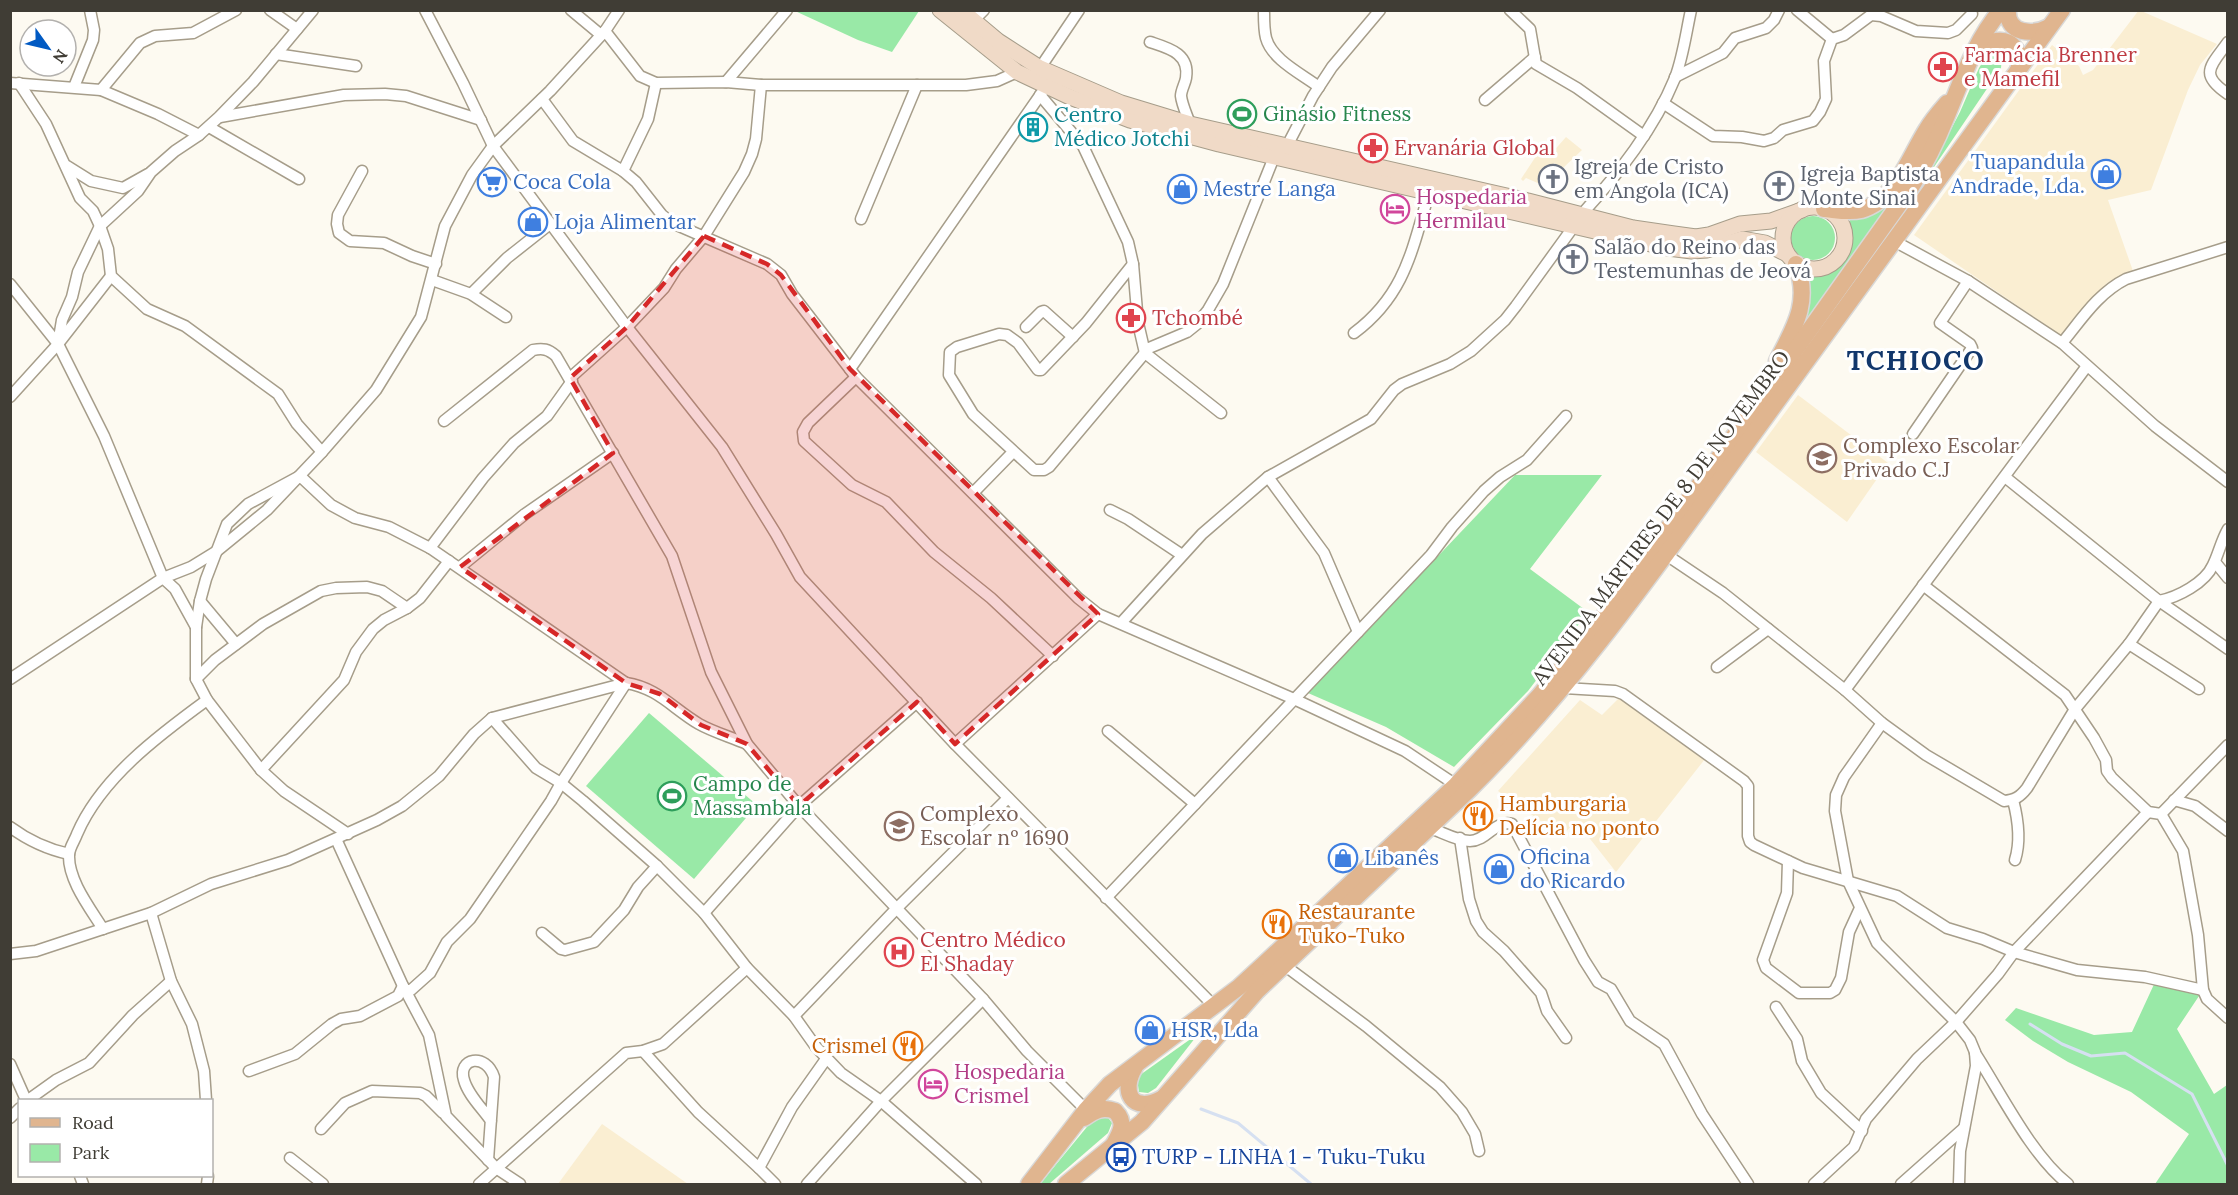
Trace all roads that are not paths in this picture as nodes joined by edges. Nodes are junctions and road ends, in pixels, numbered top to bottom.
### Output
1 (90, 10) edge
2 (236, 10) edge
3 (270, 10) edge
4 (313, 10) edge
5 (571, 10) edge
6 (619, 10) edge
7 (787, 10) edge
8 (940, 10) edge
9 (961, 10) edge
10 (984, 10) edge
11 (1079, 10) edge
12 (1380, 10) edge
13 (1510, 10) edge
14 (1690, 10) edge
15 (1779, 10) edge
16 (1797, 10) edge
17 (2001, 10) edge
18 (2008, 10) edge
19 (2062, 10) edge
20 (1970, 12) edge
21 (430, 13) edge
22 (1264, 13) dead end
23 (973, 21) junction
24 (1989, 25) junction
25 (2049, 27) junction
26 (297, 29) junction
27 (603, 33) junction
28 (1832, 39) junction
29 (1150, 42) dead end
30 (2228, 42) edge
31 (1973, 52) junction
32 (276, 54) junction
33 (1534, 57) junction
34 (356, 66) dead end
35 (1040, 68) junction
36 (2018, 71) junction
37 (1017, 72) junction
38 (1675, 77) junction
39 (726, 82) junction
40 (15, 83) edge
41 (656, 84) junction
42 (761, 85) junction
43 (917, 85) junction
44 (74, 87) junction
45 (1319, 87) junction
46 (101, 90) junction
47 (1956, 90) junction
48 (1043, 91) junction
49 (2228, 94) edge
50 (542, 99) junction
51 (1485, 100) dead end
52 (1663, 103) junction
53 (219, 117) junction
54 (481, 120) junction
55 (1190, 124) junction
56 (208, 127) junction
57 (199, 135) junction
58 (1644, 136) junction
59 (493, 146) junction
60 (1287, 146) junction
61 (1274, 157) junction
62 (67, 166) junction
63 (362, 171) dead end
64 (623, 171) junction
65 (152, 172) junction
66 (299, 179) dead end
67 (1429, 193) junction
68 (1824, 209) junction
69 (1802, 210) junction
70 (861, 219) dead end
71 (1578, 220) junction
72 (550, 224) junction
73 (100, 226) junction
74 (704, 236) junction
75 (1894, 241) junction
76 (2228, 247) edge
77 (1792, 259) junction
78 (435, 264) junction
79 (1133, 264) junction
80 (111, 276) junction
81 (432, 280) junction
82 (1968, 281) junction
83 (10, 284) edge
84 (471, 294) junction
85 (506, 316) dead end
86 (627, 327) junction
87 (1026, 327) dead end
88 (1354, 333) dead end
89 (1073, 337) junction
90 (2062, 343) junction
91 (58, 344) junction
92 (1145, 353) junction
93 (2087, 366) junction
94 (853, 373) junction
95 (571, 379) junction
96 (10, 397) edge
97 (1758, 403) junction
98 (1221, 413) dead end
99 (1566, 416) dead end
100 (444, 421) dead end
101 (1913, 434) dead end
102 (322, 452) junction
103 (1013, 452) junction
104 (613, 453) junction
105 (300, 476) junction
106 (1268, 477) junction
107 (2005, 477) junction
108 (2228, 482) edge
109 (973, 493) junction
110 (1110, 510) dead end
111 (2228, 530) edge
112 (430, 548) junction
113 (217, 551) junction
114 (1665, 554) junction
115 (1182, 555) junction
116 (449, 561) junction
117 (2215, 562) junction
118 (460, 567) junction
119 (163, 578) junction
120 (2228, 578) edge
121 (1923, 585) junction
122 (200, 601) junction
123 (2159, 601) junction
124 (407, 608) junction
125 (1098, 614) junction
126 (1120, 623) junction
127 (196, 627) junction
128 (1768, 629) junction
129 (1358, 632) junction
130 (236, 644) junction
131 (2129, 644) junction
132 (2228, 649) edge
133 (1053, 656) junction
134 (215, 660) junction
135 (195, 664) junction
136 (1717, 667) dead end
137 (10, 679) edge
138 (196, 679) junction
139 (626, 683) junction
140 (1564, 688) junction
141 (2199, 689) dead end
142 (1845, 690) junction
143 (1294, 699) junction
144 (207, 700) junction
145 (917, 702) junction
146 (2075, 709) junction
147 (492, 718) junction
148 (1882, 723) junction
149 (1108, 731) dead end
150 (747, 744) junction
151 (955, 744) junction
152 (2228, 745) edge
153 (261, 770) junction
154 (561, 783) junction
155 (1456, 785) junction
156 (1008, 798) junction
157 (2013, 800) junction
158 (2174, 800) junction
159 (1195, 804) junction
160 (799, 806) junction
161 (2148, 812) junction
162 (2161, 814) junction
163 (10, 828) edge
164 (1430, 828) junction
165 (2228, 831) edge
166 (348, 834) junction
167 (1460, 838) junction
168 (336, 839) junction
169 (69, 854) junction
170 (2014, 860) dead end
171 (1788, 861) junction
172 (657, 866) junction
173 (1848, 881) junction
174 (1106, 898) junction
175 (897, 908) junction
176 (1860, 908) junction
177 (704, 913) junction
178 (151, 914) junction
179 (103, 929) junction
180 (542, 933) dead end
181 (2014, 952) junction
182 (10, 954) edge
183 (1284, 965) junction
184 (747, 968) junction
185 (171, 981) junction
186 (404, 988) junction
187 (2203, 990) junction
188 (983, 999) junction
189 (1214, 1006) junction
190 (1776, 1008) dead end
191 (794, 1016) junction
192 (2228, 1018) edge
193 (1956, 1022) junction
194 (1566, 1038) dead end
195 (643, 1051) junction
196 (1975, 1052) junction
197 (826, 1059) junction
198 (1139, 1061) junction
199 (10, 1064) edge
200 (249, 1071) dead end
201 (1164, 1097) junction
202 (26, 1099) edge
203 (30, 1099) edge
204 (206, 1099) edge
205 (880, 1101) junction
206 (446, 1116) junction
207 (1081, 1117) junction
208 (491, 1121) junction
209 (1964, 1128) junction
210 (321, 1129) dead end
211 (1862, 1131) junction
212 (1111, 1149) junction
213 (1479, 1151) dead end
214 (290, 1158) dead end
215 (492, 1164) junction
216 (759, 1168) junction
217 (321, 1184) edge
218 (479, 1185) edge
219 (520, 1185) edge
220 (775, 1185) edge
221 (807, 1185) edge
222 (976, 1185) edge
223 (1029, 1185) edge
224 (1066, 1185) edge
225 (1748, 1185) edge
226 (1814, 1185) edge
227 (1901, 1185) edge
228 (1959, 1185) edge
229 (2068, 1185) edge

1 - 44 street
2 - 46 street
3 - 26 street
4 - 26 street
5 - 27 street
6 - 27 street
7 - 39 street
8 - 37 street
9 - 23 street
10 - 23 street
11 - 35 street
12 - 45 street
13 - 33 street
14 - 38 street
15 - 38 street
16 - 28 street
17 - 24 main road, AVENIDA MÁRTIRES DE 8 DE NOVEMBRO
18 - 25 main road
19 - 25 main road, AVENIDA MÁRTIRES DE 8 DE NOVEMBRO
20 - 24 street
20 - 28 street
21 - 54 street
22 - 45 street
23 - 35 street
24 - 31 main road, AVENIDA MÁRTIRES DE 8 DE NOVEMBRO
25 - 36 main road, AVENIDA MÁRTIRES DE 8 DE NOVEMBRO
26 - 32 street
27 - 41 street
27 - 50 street
28 - 52 street
29 - 55 street
30 - 49 street
31 - 36 main road
31 - 47 main road, AVENIDA MÁRTIRES DE 8 DE NOVEMBRO
32 - 34 street
32 - 53 street
33 - 51 street
33 - 58 street
35 - 55 street
36 - 75 main road, AVENIDA MÁRTIRES DE 8 DE NOVEMBRO
37 - 43 street
37 - 48 street
38 - 52 street
39 - 41 street
39 - 42 street
40 - 44 street
40 - 62 street
41 - 64 street
42 - 43 street
42 - 74 street
43 - 70 street
44 - 46 street
45 - 60 street
46 - 57 street
47 - 68 main road
47 - 97 main road, AVENIDA MÁRTIRES DE 8 DE NOVEMBRO
48 - 61 street
48 - 79 street
48 - 94 street
50 - 59 street
50 - 64 street
52 - 58 street
53 - 54 street
53 - 56 street
54 - 59 street
55 - 60 street
56 - 57 street
56 - 66 street
57 - 65 street
58 - 71 street
59 - 72 street
59 - 78 street
60 - 71 street
61 - 67 street
61 - 92 street
62 - 65 street
62 - 73 street
63 - 78 street
64 - 74 street
65 - 73 street
67 - 71 street
67 - 88 street
68 - 69 street
68 - 77 street
69 - 71 street
69 - 77 street
71 - 77 street
71 - 106 street
72 - 84 street
72 - 86 street
73 - 80 street
73 - 91 street
74 - 86 street
74 - 94 street
75 - 82 street
75 - 114 main road, AVENIDA MÁRTIRES DE 8 DE NOVEMBRO
76 - 90 street
77 - 97 main road
78 - 81 street
79 - 89 street
79 - 92 street
80 - 91 street
80 - 102 street
81 - 84 street
81 - 102 street
82 - 90 street
82 - 101 street
83 - 91 street
84 - 85 street
86 - 95 street
86 - 145 street
87 - 89 street
89 - 103 street
90 - 93 street
91 - 96 street
91 - 119 street
92 - 98 street
92 - 103 street
93 - 107 street
93 - 108 street
94 - 109 street
94 - 133 street
95 - 100 street
95 - 104 street
95 - 112 street
97 - 155 main road, AVENIDA MÁRTIRES DE 8 DE NOVEMBRO
99 - 129 street
102 - 105 street
103 - 109 street
104 - 118 street
104 - 150 street
105 - 112 street
105 - 113 street
105 - 113 street
106 - 115 street
106 - 129 street
107 - 121 street
107 - 123 street
109 - 125 street
110 - 115 street
111 - 117 street
112 - 116 street
113 - 119 street
113 - 122 street
114 - 128 street
114 - 140 main road, AVENIDA MÁRTIRES DE 8 DE NOVEMBRO
115 - 126 street
116 - 118 street
116 - 124 street
117 - 120 street
117 - 123 street
118 - 139 street
119 - 127 street
119 - 137 street
121 - 142 street
121 - 146 street
122 - 127 street
122 - 130 street
123 - 131 street
123 - 132 street
124 - 130 street
124 - 153 street
125 - 126 street
125 - 133 street
126 - 143 street
127 - 135 street
128 - 136 street
128 - 142 street
129 - 143 street
130 - 134 street
131 - 141 street
131 - 146 street
133 - 151 street
134 - 135 street
134 - 138 street
135 - 138 street
138 - 144 street
139 - 147 street
139 - 150 street
139 - 154 street
140 - 164 main road, AVENIDA MÁRTIRES DE 8 DE NOVEMBRO
140 - 171 street
142 - 148 street
143 - 155 street
143 - 159 street
144 - 153 street
144 - 169 street
145 - 151 street
145 - 160 street
146 - 157 street
146 - 161 street
147 - 154 street
147 - 166 street
148 - 157 street
148 - 173 street
149 - 159 street
150 - 160 street
151 - 156 street
152 - 158 street
153 - 166 street
154 - 172 street
154 - 186 street
155 - 189 main road, AVENIDA MÁRTIRES DE 8 DE NOVEMBRO
156 - 174 street
156 - 175 street
157 - 170 street
158 - 162 street
158 - 165 street
159 - 174 street
160 - 175 street
160 - 177 street
161 - 162 street
161 - 181 street
162 - 187 street
163 - 169 street
164 - 167 street
164 - 183 main road, AVENIDA MÁRTIRES DE 8 DE NOVEMBRO
166 - 168 street
167 - 194 street
167 - 225 street
168 - 178 street
168 - 186 street
169 - 179 street
171 - 173 street
171 - 176 street
172 - 177 street
172 - 180 street
173 - 176 street
173 - 181 street
174 - 189 street
175 - 188 street
175 - 191 street
176 - 193 street
177 - 184 street
178 - 179 street
178 - 185 street
179 - 182 street
181 - 187 street
181 - 193 street
183 - 201 main road, AVENIDA MÁRTIRES DE 8 DE NOVEMBRO
183 - 213 street
184 - 191 street
184 - 195 street
185 - 203 street
185 - 204 street
186 - 200 street
186 - 206 street
187 - 192 street
188 - 205 street
188 - 207 street
189 - 198 main road, AVENIDA MÁRTIRES DE 8 DE NOVEMBRO
190 - 211 street
191 - 197 street
193 - 196 street
193 - 211 street
195 - 215 street
195 - 216 street
196 - 209 street
196 - 229 street
197 - 205 street
197 - 216 street
198 - 201 main road
198 - 207 main road, AVENIDA MÁRTIRES DE 8 DE NOVEMBRO
199 - 202 street
201 - 212 main road, AVENIDA MÁRTIRES DE 8 DE NOVEMBRO
205 - 221 street
205 - 222 street
206 - 210 street
206 - 215 street
207 - 212 main road
207 - 223 main road, AVENIDA MÁRTIRES DE 8 DE NOVEMBRO
208 - 208 street
208 - 215 street
209 - 227 street
209 - 228 street
211 - 226 street
212 - 224 main road, AVENIDA MÁRTIRES DE 8 DE NOVEMBRO
214 - 217 street
215 - 218 street
215 - 219 street
216 - 220 street

